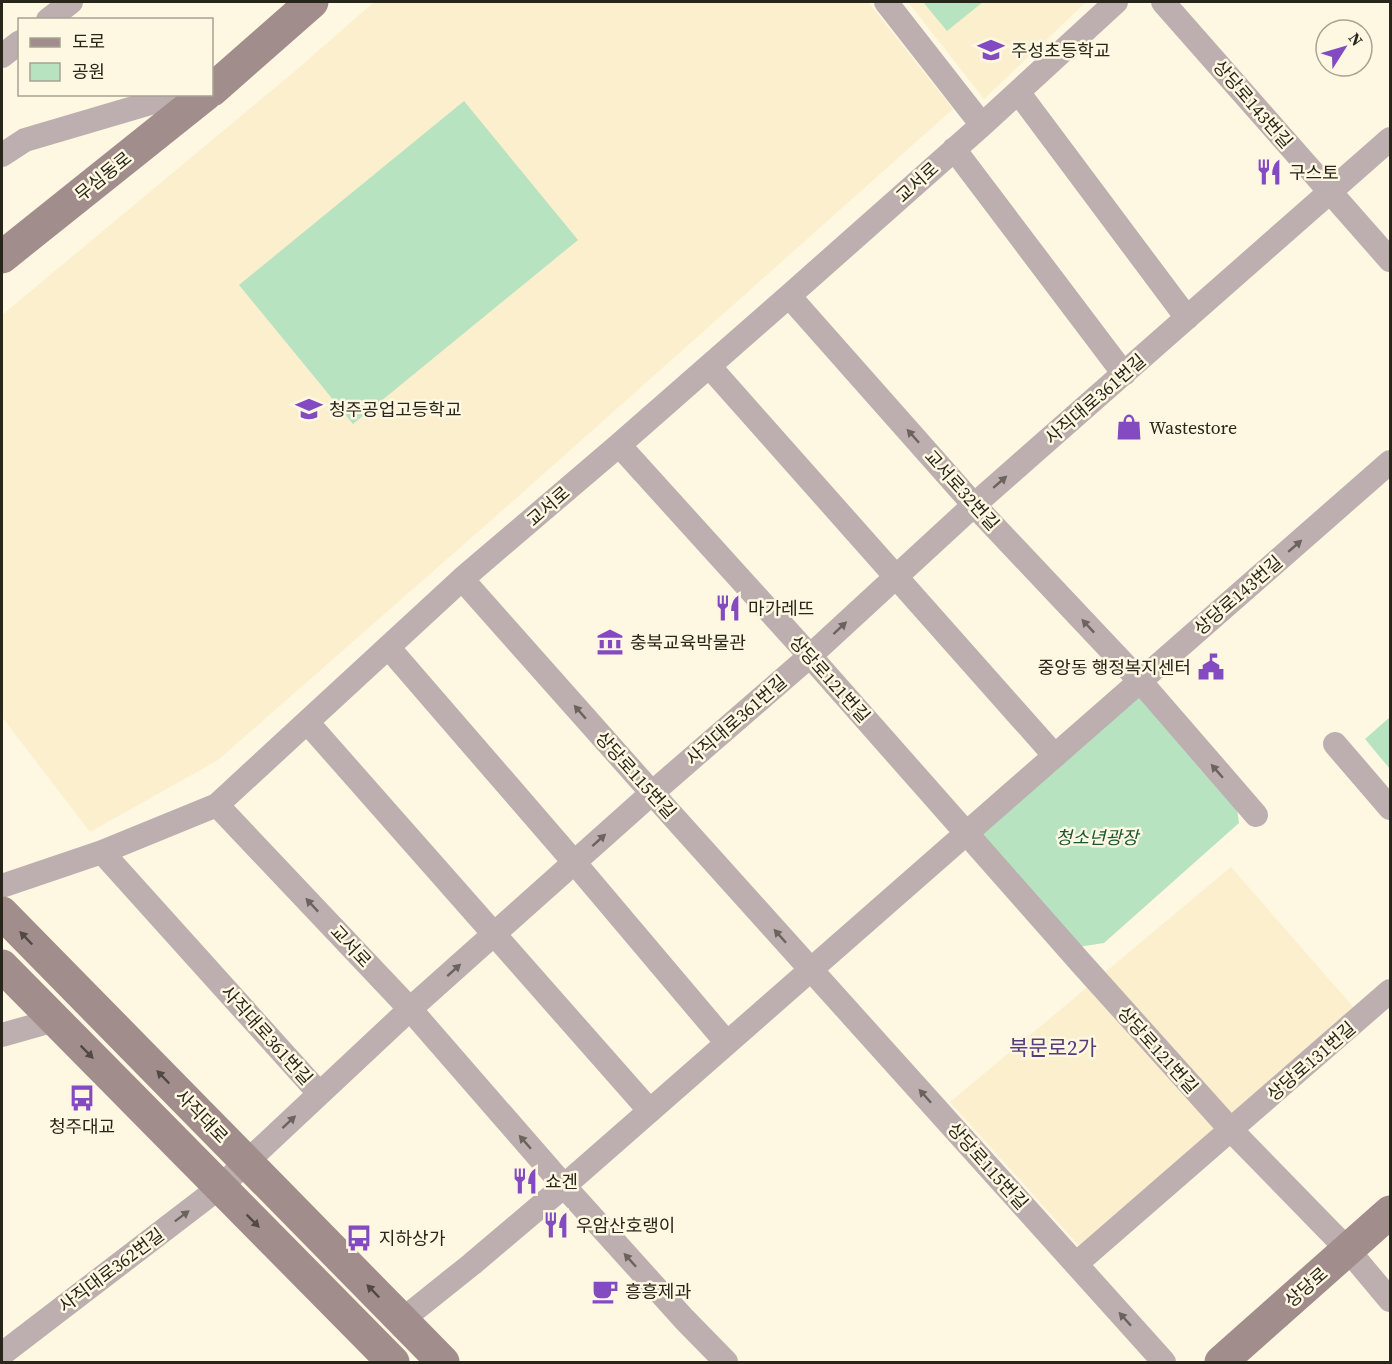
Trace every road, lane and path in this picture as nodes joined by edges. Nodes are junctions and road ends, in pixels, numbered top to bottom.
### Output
1 (71, 2) edge
2 (312, 2) edge
3 (886, 2) edge
4 (1116, 2) edge
5 (1163, 2) edge
6 (51, 18) edge
7 (18, 44) edge
8 (2, 56) edge
9 (213, 87) edge
10 (1018, 92) junction
11 (174, 96) edge
12 (202, 96) edge
13 (982, 124) junction
14 (1390, 139) edge
15 (954, 150) junction
16 (2, 155) edge
17 (1331, 192) junction
18 (2, 257) edge
19 (1390, 260) edge
20 (789, 296) junction
21 (1187, 318) junction
22 (709, 366) junction
23 (1124, 374) junction
24 (619, 445) junction
25 (1390, 462) edge
26 (974, 505) junction
27 (896, 576) junction
28 (462, 579) junction
29 (388, 647) junction
30 (810, 656) junction
31 (1140, 681) junction
32 (307, 722) junction
33 (1335, 744) dead end
34 (1055, 756) junction
35 (652, 793) junction
36 (217, 805) junction
37 (1390, 808) edge
38 (1256, 815) dead end
39 (967, 834) junction
40 (102, 852) junction
41 (574, 862) junction
42 (2, 886) edge
43 (2, 913) edge
44 (494, 934) junction
45 (2, 966) edge
46 (810, 969) junction
47 (1390, 991) edge
48 (410, 1009) junction
49 (55, 1020) junction
50 (2, 1035) edge
51 (727, 1043) junction
52 (319, 1093) junction
53 (650, 1111) junction
54 (1231, 1130) junction
55 (246, 1162) junction
56 (564, 1186) junction
57 (220, 1187) junction
58 (1390, 1212) edge
59 (1348, 1250) junction
60 (1076, 1264) junction
61 (1390, 1300) edge
62 (402, 1320) junction
63 (2, 1353) edge
64 (393, 1362) edge
65 (443, 1362) edge
66 (726, 1362) edge
67 (1164, 1362) edge
68 (1221, 1362) edge

1 - 6 street
2 - 9 main road, 무심동로
3 - 13 street
4 - 10 street, 교서로
5 - 17 street, 상당로143번길
7 - 8 street
10 - 13 street, 교서로
10 - 21 street
11 - 16 street
12 - 18 main road, 무심동로
13 - 15 street, 교서로
14 - 17 street, 사직대로361번길
15 - 20 street, 교서로
15 - 23 street
17 - 19 street, 상당로143번길
17 - 21 street, 사직대로361번길
20 - 22 street, 교서로
26 -> 20 street, 교서로32번길
21 - 23 street, 사직대로361번길
22 - 24 street, 교서로
22 - 27 street
26 -> 23 street, 사직대로361번길
24 - 28 street, 교서로
24 - 30 street, 상당로121번길
31 -> 25 street, 상당로143번길
26 - 27 street, 사직대로361번길
31 -> 26 street, 교서로32번길
30 -> 27 street, 사직대로361번길
27 - 34 street
28 - 29 street, 교서로
35 -> 28 street, 상당로115번길
29 - 32 street, 교서로
29 - 41 street
30 - 35 street, 사직대로361번길
30 - 39 street, 상당로121번길
31 - 34 street
38 -> 31 street, 교서로32번길
32 - 36 street, 교서로
32 - 44 street
33 - 37 street
34 - 39 street
41 -> 35 street, 사직대로361번길
46 -> 35 street, 상당로115번길
36 - 40 street, 교서로
48 -> 36 street, 교서로
39 - 46 street
39 - 54 street, 상당로121번길
40 - 42 street, 교서로
40 - 52 street, 사직대로361번길
41 - 44 street, 사직대로361번길
41 - 51 street
55 -> 43 main road, 사직대로
48 -> 44 street, 사직대로361번길
44 - 53 street
45 - 49 main road, 사직대로
46 - 51 street
60 -> 46 street, 상당로115번길
47 - 54 street, 상당로131번길
48 - 52 street, 사직대로361번길
56 -> 48 street
49 - 50 street
49 -> 57 main road, 사직대로
51 - 53 street
55 -> 52 street, 사직대로361번길
53 - 56 street
54 - 59 street, 상당로121번길
54 - 60 street
55 - 57 street, 사직대로361번길
62 -> 55 main road, 사직대로
56 - 62 street
66 -> 56 street
63 -> 57 street, 사직대로362번길
57 -> 64 main road, 사직대로
58 - 59 main road, 상당로
59 - 61 street, 상당로121번길
59 - 68 main road, 상당로
67 -> 60 street, 상당로115번길
62 - 65 main road, 사직대로

